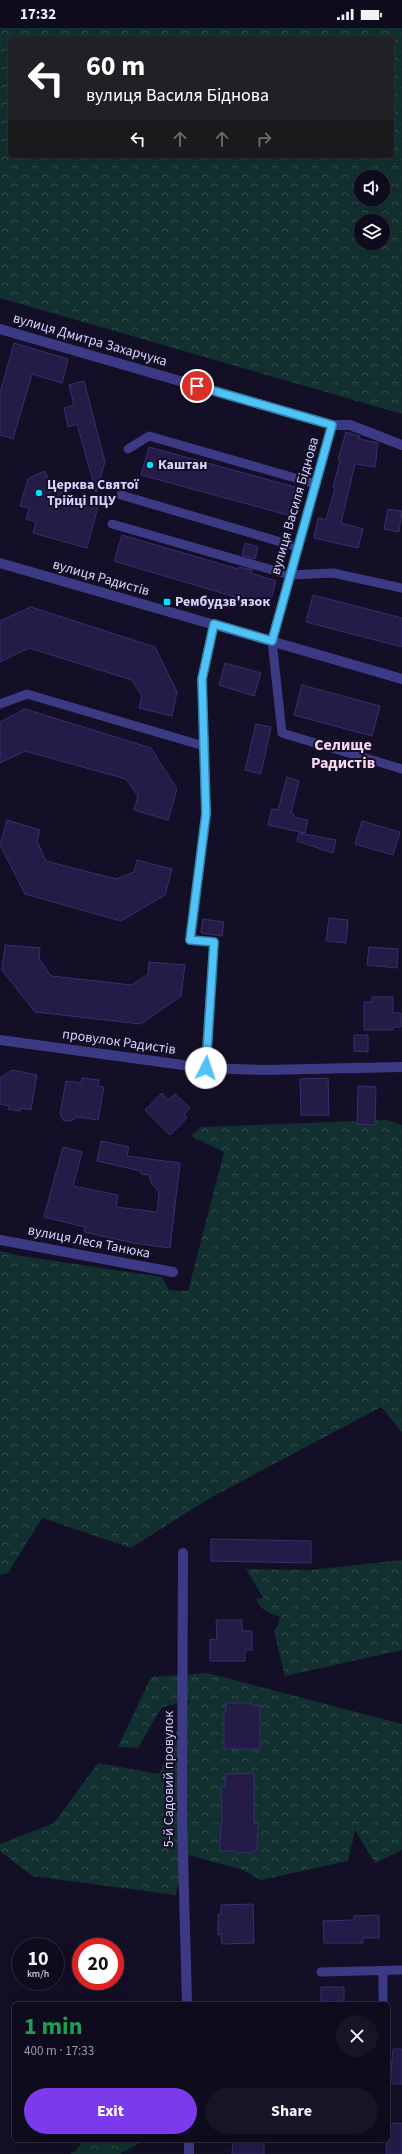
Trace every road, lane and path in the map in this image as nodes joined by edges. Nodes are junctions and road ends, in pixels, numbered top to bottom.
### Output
1 (0, 328) edge
2 (332, 425) junction
3 (402, 445) edge
4 (128, 449) dead end
5 (316, 484) junction
6 (121, 495) dead end
7 (112, 524) dead end
8 (298, 547) junction
9 (0, 563) edge
10 (290, 575) junction
11 (402, 588) edge
12 (214, 624) junction
13 (272, 641) junction
14 (402, 679) edge
15 (0, 704) edge
16 (204, 746) junction
17 (402, 769) edge
18 (0, 1040) edge
19 (402, 1066) edge
20 (206, 1068) junction
21 (0, 1240) edge
22 (173, 1272) dead end
23 (183, 1553) dead end
24 (402, 1970) edge
25 (384, 1971) junction
26 (321, 1972) dead end
27 (187, 2002) edge
28 (383, 2002) edge
29 (189, 2142) edge
30 (190, 2154) edge

1 - 2 street, вулиця Дмитра Захарчука
2 - 3 street, вулиця Дмитра Захарчука
2 - 5 lane, вулиця Василя Біднова
4 - 5 lane
5 - 8 lane, вулиця Василя Біднова
6 - 8 lane
7 - 10 lane
8 - 10 lane, вулиця Василя Біднова
9 - 12 street, вулиця Радистів
10 - 11 lane
10 - 13 lane, вулиця Василя Біднова
12 - 13 street, вулиця Радистів
12 - 16 lane
13 - 14 street, вулиця Радистів
13 - 17 lane
15 - 16 lane
16 - 20 lane
18 - 20 street, провулок Радистів
19 - 20 street, провулок Радистів
21 - 22 street, вулиця Леся Танюка
23 - 27 street, 5-й Садовий провулок
24 - 25 lane
25 - 26 lane
25 - 28 lane
29 - 30 street

